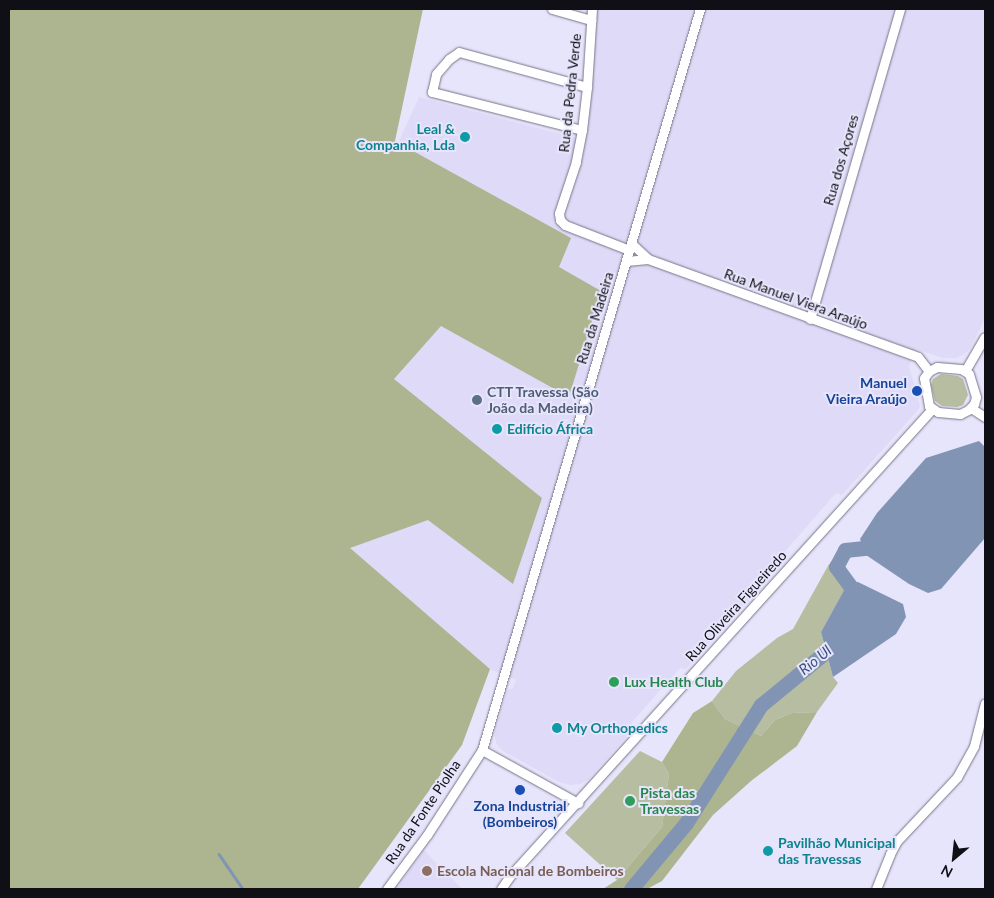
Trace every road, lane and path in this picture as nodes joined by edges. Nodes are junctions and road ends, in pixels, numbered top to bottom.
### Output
1 (552, 9) edge
2 (592, 9) edge
3 (700, 9) edge
4 (900, 9) edge
5 (591, 20) junction
6 (587, 87) junction
7 (582, 130) junction
8 (630, 247) junction
9 (648, 259) junction
10 (626, 260) junction
11 (810, 319) junction
12 (985, 337) edge
13 (965, 371) junction
14 (929, 372) junction
15 (971, 408) junction
16 (932, 409) junction
17 (985, 417) edge
18 (985, 703) edge
19 (482, 750) junction
20 (578, 803) junction
21 (387, 889) edge
22 (501, 889) edge
23 (876, 889) edge

1 - 5 street
2 - 5 street, Rua da Pedra Verde
3 - 8 street, Rua da Madeira
4 - 11 street, Rua dos Açores
5 - 6 street, Rua da Pedra Verde
6 - 7 street, Rua da Pedra Verde
6 - 7 street
7 - 8 street, Rua da Pedra Verde
8 - 9 street, Rua Manuel Viera Araújo
8 - 10 street, Rua da Madeira
9 - 10 street, Rua Manuel Viera Araújo
9 - 11 street, Rua Manuel Viera Araújo
10 - 19 street, Rua da Madeira
11 - 14 street, Rua Manuel Viera Araújo
12 - 13 street
13 - 14 street
13 - 15 street
14 - 16 street
15 - 16 street
15 - 17 street
16 - 20 street, Rua Oliveira Figueiredo
18 - 23 street
19 - 20 street
19 - 21 street, Rua da Fonte Piolha
20 - 22 street, Rua Oliveira Figueiredo

